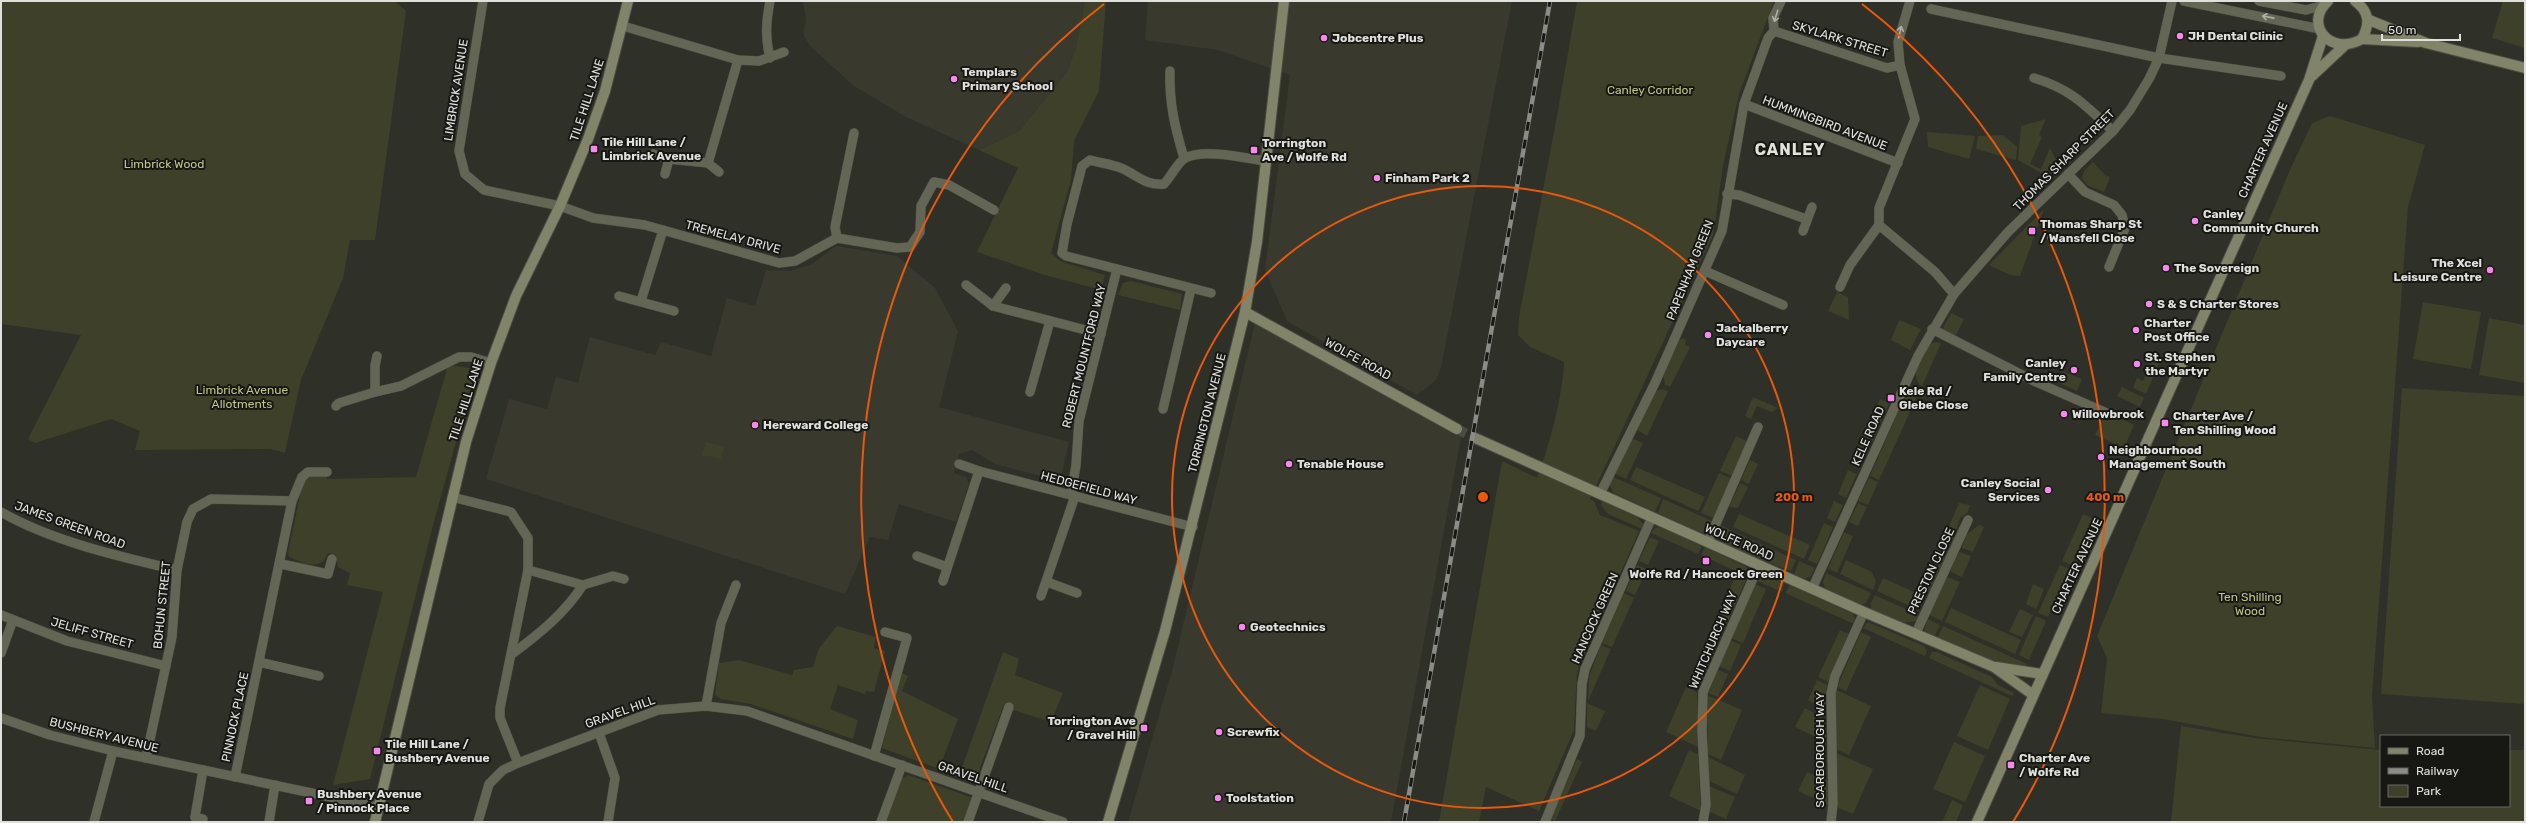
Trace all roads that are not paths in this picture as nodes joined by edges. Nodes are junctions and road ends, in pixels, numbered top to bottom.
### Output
1 (483, 1) edge
2 (628, 1) edge
3 (770, 1) edge
4 (1284, 1) edge
5 (1782, 1) edge
6 (1910, 1) edge
7 (2172, 1) edge
8 (2184, 1) edge
9 (2259, 1) edge
10 (2355, 1) edge
11 (2368, 1) edge
12 (2326, 3) edge
13 (1931, 9) dead end
14 (2368, 18) junction
15 (622, 26) junction
16 (1774, 31) junction
17 (2321, 32) junction
18 (2362, 39) junction
19 (2426, 43) junction
20 (2344, 46) junction
21 (784, 52) dead end
22 (770, 58) junction
23 (2159, 58) junction
24 (738, 60) junction
25 (1900, 65) junction
26 (2525, 68) edge
27 (1170, 71) dead end
28 (2281, 76) dead end
29 (2034, 78) dead end
30 (2309, 80) junction
31 (1744, 104) junction
32 (2113, 131) junction
33 (854, 133) dead end
34 (653, 154) dead end
35 (1184, 158) junction
36 (669, 159) junction
37 (1265, 161) junction
38 (708, 163) junction
39 (1898, 163) junction
40 (719, 172) dead end
41 (665, 174) dead end
42 (2068, 174) junction
43 (1727, 194) junction
44 (560, 206) junction
45 (1812, 207) dead end
46 (994, 210) dead end
47 (1806, 219) junction
48 (1879, 225) junction
49 (663, 230) junction
50 (1803, 231) dead end
51 (837, 238) junction
52 (2109, 267) dead end
53 (1117, 269) junction
54 (1705, 271) junction
55 (1967, 277) joint
56 (966, 285) dead end
57 (1840, 287) dead end
58 (1006, 288) dead end
59 (1191, 289) junction
60 (1211, 293) dead end
61 (1954, 294) junction
62 (618, 296) dead end
63 (641, 301) junction
64 (1783, 305) dead end
65 (993, 306) junction
66 (674, 311) dead end
67 (1245, 312) junction
68 (1050, 321) junction
69 (1932, 329) junction
70 (1101, 334) junction
71 (377, 356) dead end
72 (491, 363) junction
73 (375, 392) junction
74 (1030, 392) dead end
75 (336, 406) dead end
76 (1163, 409) dead end
77 (2107, 412) dead end
78 (1758, 427) dead end
79 (1457, 429) tunnel mouth
80 (1475, 438) tunnel mouth
81 (958, 464) dead end
82 (979, 471) junction
83 (327, 472) dead end
84 (1600, 494) junction
85 (1073, 496) junction
86 (452, 497) junction
87 (292, 501) junction
88 (2, 516) edge
89 (1652, 516) junction
90 (1968, 520) dead end
91 (1193, 527) junction
92 (1708, 542) junction
93 (917, 556) dead end
94 (332, 559) dead end
95 (281, 564) junction
96 (1759, 565) junction
97 (947, 567) junction
98 (177, 570) junction
99 (528, 570) junction
100 (624, 579) dead end
101 (943, 581) dead end
102 (1047, 582) junction
103 (583, 585) junction
104 (736, 585) dead end
105 (1812, 589) junction
106 (1077, 593) dead end
107 (1041, 596) dead end
108 (1864, 612) junction
109 (1, 615) edge
110 (13, 620) junction
111 (885, 632) dead end
112 (1916, 633) junction
113 (1, 653) edge
114 (512, 654) junction
115 (259, 662) junction
116 (166, 666) junction
117 (1994, 667) junction
118 (2042, 674) junction
119 (319, 676) dead end
120 (2032, 694) junction
121 (706, 706) junction
122 (1009, 707) dead end
123 (1, 718) edge
124 (599, 732) junction
125 (113, 751) junction
126 (874, 756) junction
127 (146, 758) junction
128 (518, 763) junction
129 (902, 765) junction
130 (203, 770) junction
131 (235, 777) junction
132 (275, 785) junction
133 (979, 792) junction
134 (378, 807) junction
135 (203, 819) dead end
136 (94, 822) edge
137 (270, 822) edge
138 (375, 822) edge
139 (478, 822) edge
140 (608, 822) edge
141 (881, 822) edge
142 (968, 822) edge
143 (1063, 822) edge
144 (1108, 822) edge
145 (1545, 822) edge
146 (1703, 822) edge
147 (1830, 822) edge
148 (1977, 822) edge

1 - 44 street, LIMBRICK AVENUE
2 - 15 street, TILE HILL LANE
3 - 22 street
4 - 37 street, TORRINGTON AVENUE
5 -> 16 street, PAPENHAM GREEN
25 -> 6 street
7 - 23 street, THOMAS SHARP STREET
17 -> 8 street
9 - 12 street
10 - 14 street
11 - 14 street
12 - 17 street, CHARTER AVENUE
13 - 23 street
14 - 18 street
14 - 19 street
15 - 24 street
15 - 44 street, TILE HILL LANE
16 - 25 street, SKYLARK STREET
16 - 31 street, PAPENHAM GREEN
17 - 20 street
17 - 30 street, CHARTER AVENUE
18 - 19 street
18 - 20 street
19 - 26 street
20 - 30 street, CHARTER AVENUE
21 - 22 street
22 - 24 street
23 - 28 street
23 - 32 street, THOMAS SHARP STREET
24 - 38 street
25 - 39 street
27 - 35 street
29 - 32 street
30 - 118 street, CHARTER AVENUE
31 - 39 street, HUMMINGBIRD AVENUE
31 - 43 street, PAPENHAM GREEN
32 - 42 street, THOMAS SHARP STREET
33 - 51 street
34 - 36 street
35 - 37 street
35 - 53 street
36 - 38 street
36 - 41 street
37 - 67 street, TORRINGTON AVENUE
38 - 40 street
39 - 48 street
42 - 52 street
42 - 55 street, THOMAS SHARP STREET
43 - 47 street
43 - 54 street, PAPENHAM GREEN
44 - 49 street, TREMELAY DRIVE
44 - 72 street, TILE HILL LANE
45 - 47 street
46 - 51 street
47 - 50 street
48 - 57 street
48 - 61 street
49 - 51 street, TREMELAY DRIVE
49 - 63 street
53 - 59 street
53 - 70 street, ROBERT MOUNTFORD WAY
54 - 64 street
54 - 84 street, PAPENHAM GREEN
55 - 61 street, KELE ROAD
56 - 65 street
58 - 65 street
59 - 60 street
59 - 76 street
61 - 69 street, KELE ROAD
62 - 63 street
63 - 66 street
65 - 68 street
67 - 79 street, WOLFE ROAD
67 - 91 street, TORRINGTON AVENUE
68 - 70 street
68 - 74 street
69 - 77 street
69 - 105 street, KELE ROAD
70 - 85 street, ROBERT MOUNTFORD WAY
71 - 73 street
72 - 73 street
72 - 86 street, TILE HILL LANE
73 - 75 street
78 - 92 street
80 - 84 street, WOLFE ROAD
81 - 82 street, HEDGEFIELD WAY
82 - 85 street, HEDGEFIELD WAY
82 - 97 street
83 - 87 street, PINNOCK PLACE
84 - 89 street, WOLFE ROAD
85 - 91 street, HEDGEFIELD WAY
85 - 102 street, ROBERT MOUNTFORD WAY
86 - 99 street
86 - 134 street, TILE HILL LANE
87 - 95 street, PINNOCK PLACE
87 - 98 street, BOHUN STREET
88 - 98 street, JAMES GREEN ROAD
89 - 92 street, WOLFE ROAD
89 - 145 street, HANCOCK GREEN
90 - 112 street, PRESTON CLOSE
91 - 144 street, TORRINGTON AVENUE
92 - 96 street, WOLFE ROAD
93 - 97 street
94 - 95 street
95 - 115 street, PINNOCK PLACE
96 - 105 street, WOLFE ROAD
96 - 146 street, WHITCHURCH WAY
97 - 101 street
98 - 116 street, BOHUN STREET
99 - 103 street
99 - 114 street
100 - 103 street
102 - 106 street
102 - 107 street, ROBERT MOUNTFORD WAY
103 - 114 street
104 - 121 street
105 - 108 street, WOLFE ROAD
108 - 112 street, WOLFE ROAD
108 - 147 street, SCARBOROUGH WAY
109 - 110 street, JELIFF STREET
110 - 113 street
110 - 116 street, JELIFF STREET
111 - 126 street
112 - 117 street, WOLFE ROAD
114 - 128 street
115 - 119 street, PINNOCK PLACE
115 - 131 street, PINNOCK PLACE
116 - 127 street, BOHUN STREET
117 - 118 street, WOLFE ROAD
117 - 120 street, WOLFE ROAD
118 - 120 street, CHARTER AVENUE
120 - 148 street, CHARTER AVENUE
121 - 124 street, GRAVEL HILL
121 - 126 street, GRAVEL HILL
122 - 133 street
123 - 125 street, BUSHBERY AVENUE
124 - 128 street, GRAVEL HILL
124 - 140 street
125 - 127 street, BUSHBERY AVENUE
125 - 136 street
126 - 129 street, GRAVEL HILL
127 - 130 street, BUSHBERY AVENUE
128 - 139 street, GRAVEL HILL
129 - 133 street, GRAVEL HILL
129 - 141 street
130 - 131 street, BUSHBERY AVENUE
130 - 135 street
131 - 132 street, BUSHBERY AVENUE
132 - 134 street, BUSHBERY AVENUE
132 - 137 street
133 - 142 street
133 - 143 street, GRAVEL HILL
134 - 138 street, TILE HILL LANE

